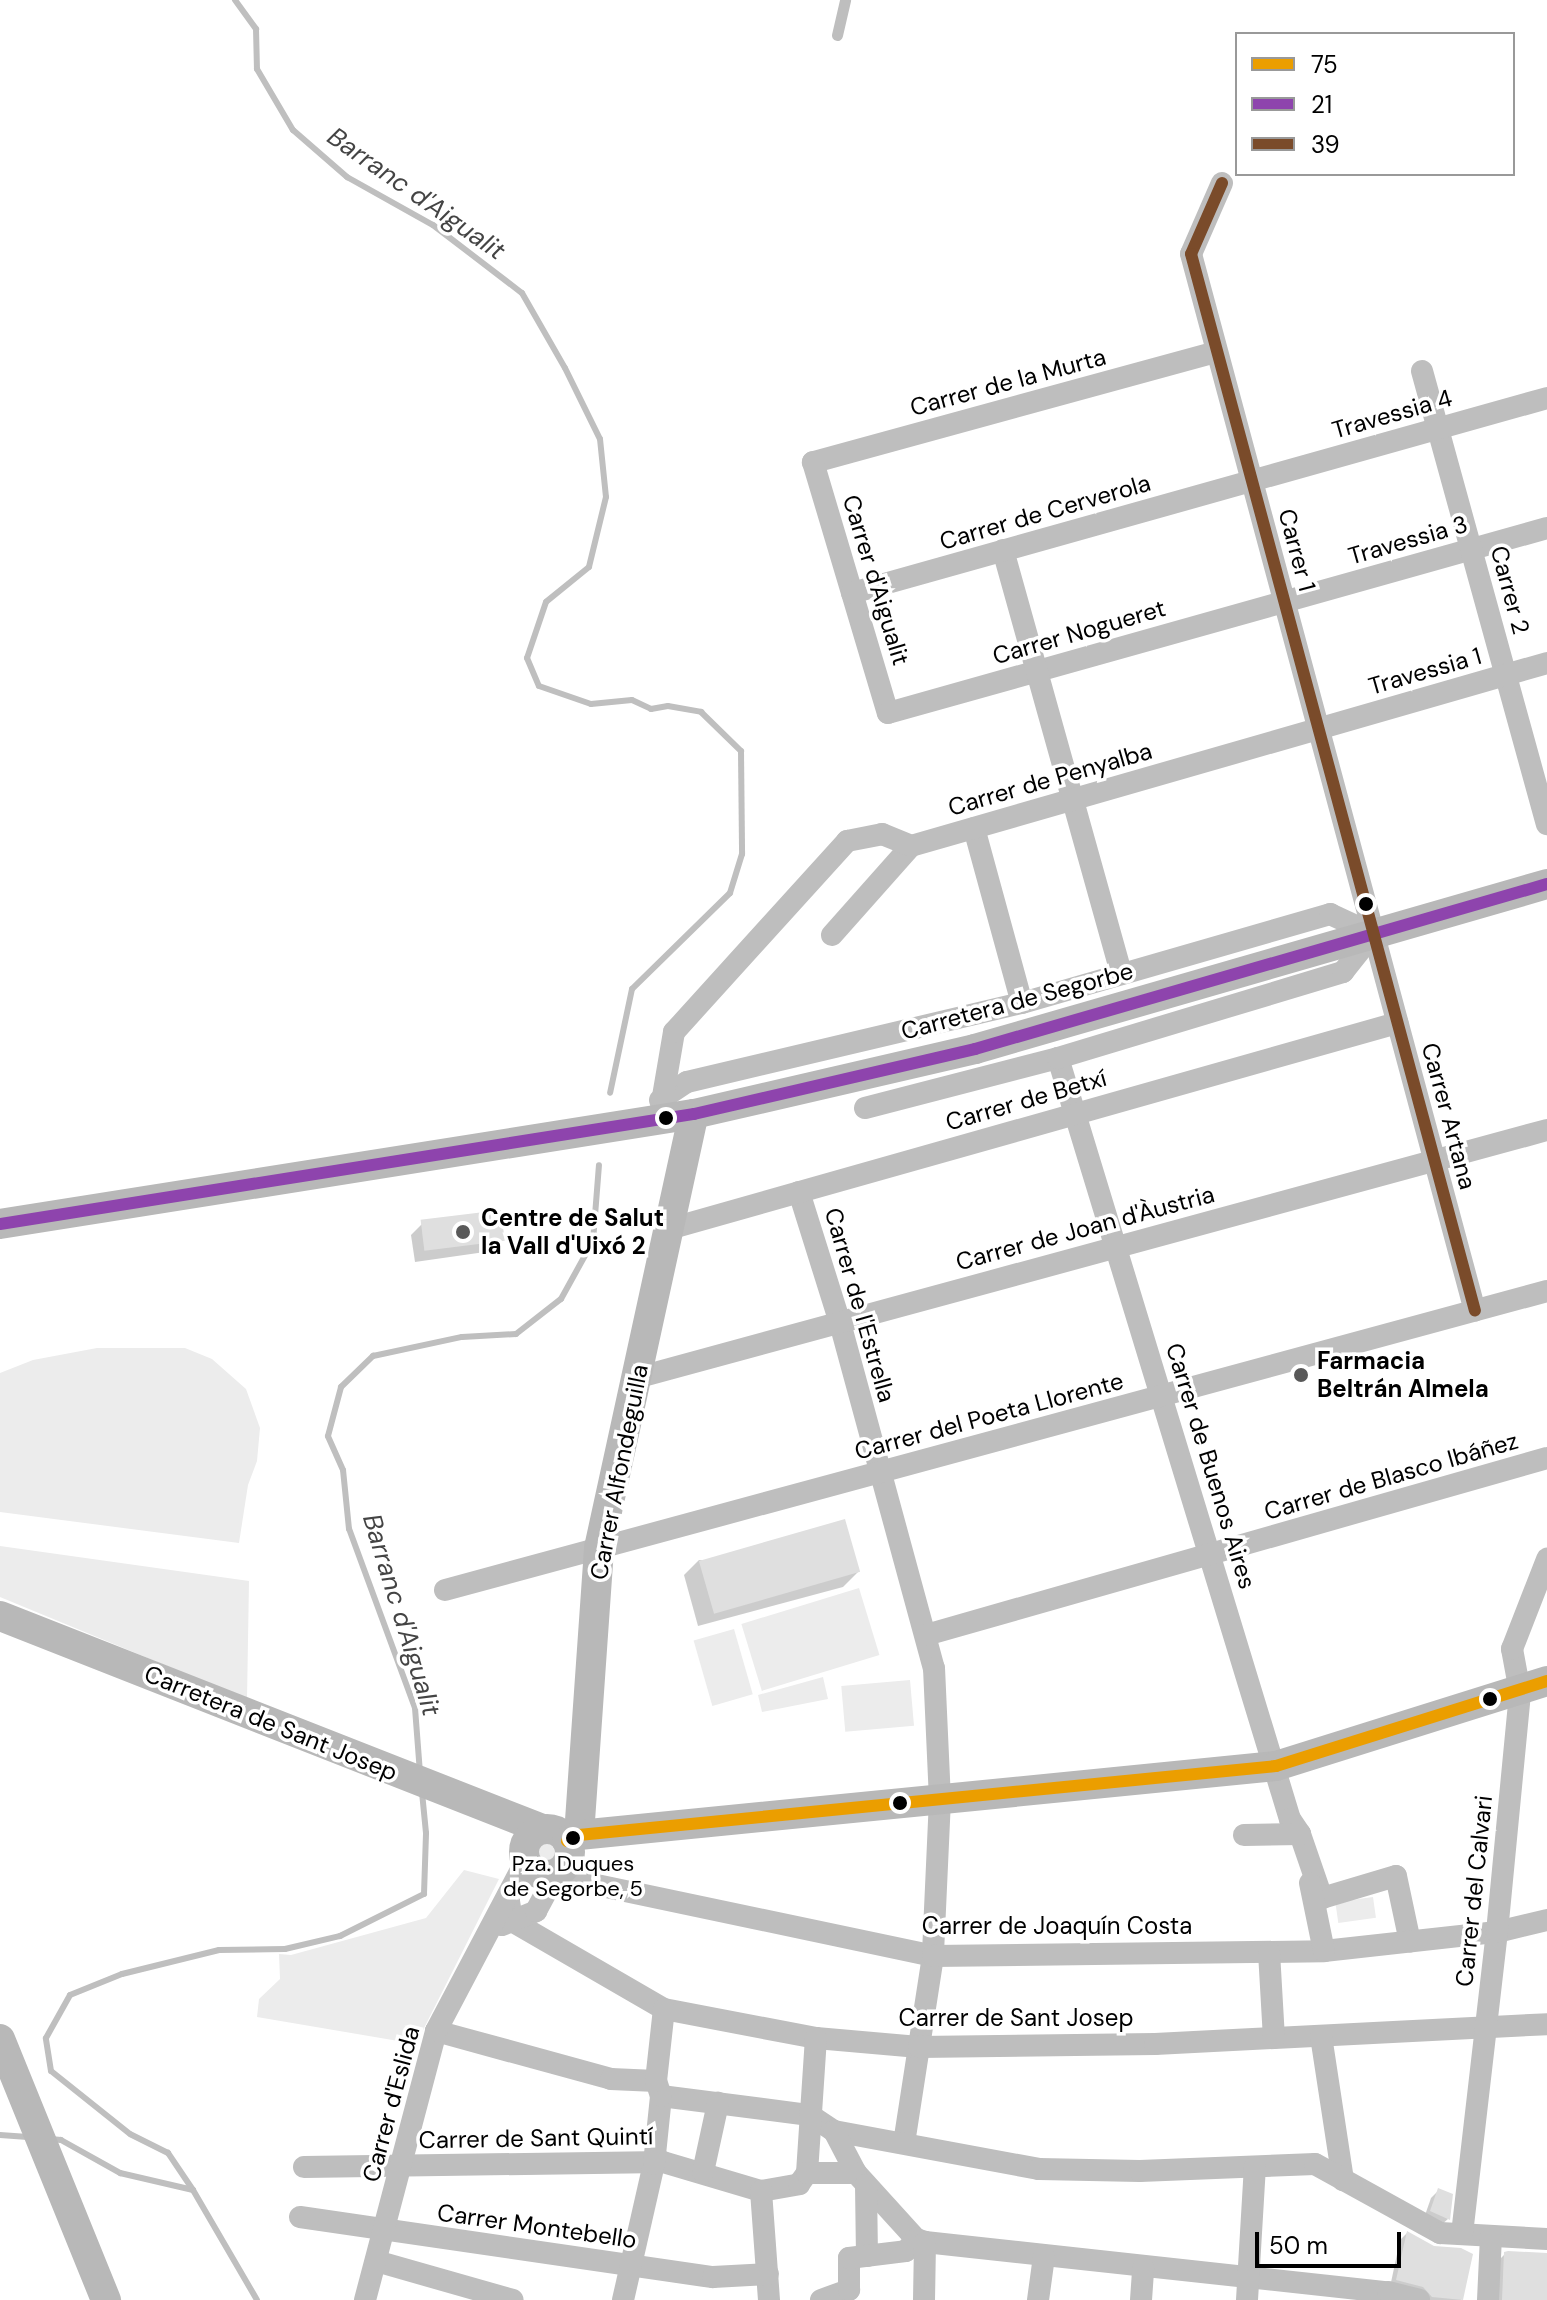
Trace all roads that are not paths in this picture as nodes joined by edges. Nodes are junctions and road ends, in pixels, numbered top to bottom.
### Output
1 (845, 0) edge
2 (837, 35) dead end
3 (1222, 183) dead end
4 (1216, 352) junction
5 (1422, 371) dead end
6 (1547, 398) edge
7 (1438, 428) junction
8 (813, 462) joint
9 (1251, 481) junction
10 (1547, 528) edge
11 (1471, 549) junction
12 (1003, 550) junction
13 (852, 593) junction
14 (1284, 602) junction
15 (1547, 663) edge
16 (1037, 671) junction
17 (1506, 675) junction
18 (888, 713) joint
19 (1318, 728) junction
20 (1073, 799) junction
21 (1547, 824) edge
22 (974, 828) junction
23 (911, 846) junction
24 (1547, 884) edge
25 (1373, 934) junction
26 (832, 935) dead end
27 (1121, 974) junction
28 (1022, 1003) junction
29 (1397, 1023) junction
30 (1058, 1058) junction
31 (865, 1108) dead end
32 (661, 1110) junction
33 (694, 1114) junction
34 (1075, 1114) junction
35 (1547, 1130) edge
36 (1435, 1161) junction
37 (799, 1192) junction
38 (0, 1224) edge
39 (669, 1229) junction
40 (1116, 1245) junction
41 (1547, 1291) edge
42 (1475, 1311) junction
43 (840, 1323) junction
44 (636, 1378) junction
45 (1162, 1396) junction
46 (1547, 1458) edge
47 (881, 1472) junction
48 (599, 1548) junction
49 (1210, 1554) junction
50 (1547, 1559) edge
51 (445, 1590) dead end
52 (0, 1616) edge
53 (926, 1635) junction
54 (1533, 1686) edge
55 (1276, 1766) junction
56 (940, 1799) junction
57 (1300, 1834) junction
58 (563, 1835) junction
59 (1244, 1835) dead end
60 (526, 1860) junction
61 (558, 1871) junction
62 (508, 1895) junction
63 (1547, 1920) edge
64 (512, 1921) junction
65 (489, 1930) junction
66 (1497, 1932) junction
67 (1410, 1942) junction
68 (1324, 1951) junction
69 (1269, 1952) junction
70 (933, 1956) junction
71 (664, 2009) junction
72 (1547, 2024) edge
73 (1486, 2028) junction
74 (436, 2031) junction
75 (1321, 2036) junction
76 (816, 2038) junction
77 (1274, 2038) junction
78 (0, 2041) edge
79 (919, 2047) junction
80 (658, 2089) junction
81 (718, 2103) junction
82 (810, 2115) junction
83 (834, 2131) junction
84 (904, 2143) junction
85 (654, 2164) junction
86 (401, 2166) junction
87 (304, 2167) dead end
88 (1255, 2167) junction
89 (703, 2172) junction
90 (807, 2173) junction
91 (861, 2179) junction
92 (1343, 2180) junction
93 (761, 2191) junction
94 (300, 2217) dead end
95 (384, 2229) junction
96 (1462, 2234) junction
97 (1491, 2236) junction
98 (1547, 2239) edge
99 (920, 2240) junction
100 (1044, 2256) junction
101 (858, 2257) junction
102 (376, 2261) junction
103 (632, 2266) junction
104 (1143, 2268) junction
105 (768, 2274) junction
106 (1248, 2276) junction
107 (106, 2300) edge
108 (365, 2300) edge
109 (513, 2300) edge
110 (623, 2300) edge
111 (769, 2300) edge
112 (821, 2300) edge
113 (924, 2300) edge
114 (1038, 2300) edge
115 (1141, 2300) edge
116 (1247, 2300) edge
117 (1419, 2300) edge
118 (1488, 2300) edge

1 - 2 lane
3 - 4 street, Carrer 1
4 - 8 street, Carrer de la Murta
4 - 9 street, Carrer 1
5 - 7 street, Carrer 2
6 - 7 street, Travessia 4
7 - 9 street, Travessia 4
7 - 11 street, Carrer 2
8 - 13 street, Carrer d'Aigualit
9 - 12 street, Carrer de Cerverola
9 - 14 street, Carrer 1
10 - 11 street, Travessia 3
11 - 14 street, Travessia 3
11 - 17 street, Carrer 2
12 - 13 street, Carrer de Cerverola
12 - 16 street
13 - 18 street, Carrer d'Aigualit
14 - 16 street, Carrer Nogueret
14 - 19 street, Carrer 1
15 - 17 street, Travessia 1
16 - 18 street, Carrer Nogueret
16 - 20 street
17 - 19 street, Travessia 1
17 - 21 street, Carrer 2
19 - 20 street, Carrer de Penyalba
19 - 25 street, Carrer 1
20 - 22 street, Carrer de Penyalba
20 - 27 street
22 - 23 street, Carrer de Penyalba
22 - 28 street
23 - 26 street
23 - 32 street
24 - 25 street, Carretera de Segorbe
25 - 27 street, Carretera de Segorbe
25 - 29 street, Carrer Artana
25 - 30 street
25 - 33 street, Carretera de Segorbe
27 - 28 street, Carretera de Segorbe
28 - 32 street, Carretera de Segorbe
29 - 34 street, Carrer de Betxí
29 - 36 street, Carrer Artana
30 - 31 street
30 - 34 street, Carrer de Buenos Aires
32 - 33 street, Carretera de Segorbe
32 - 38 street
33 - 39 street, Carrer Alfondeguilla
34 - 37 street, Carrer de Betxí
34 - 40 street, Carrer de Buenos Aires
35 - 36 street, Carrer de Joan d'Àustria
36 - 40 street, Carrer de Joan d'Àustria
36 - 42 street, Carrer Artana
37 - 39 street, Carrer de Betxí
37 - 43 street, Carrer de l'Estrella
39 - 44 street, Carrer Alfondeguilla
40 - 43 street, Carrer de Joan d'Àustria
40 - 45 street, Carrer de Buenos Aires
41 - 42 street, Carrer del Poeta Llorente
42 - 45 street, Carrer del Poeta Llorente
43 - 44 street, Carrer de Joan d'Àustria
43 - 47 street, Carrer de l'Estrella
44 - 48 street, Carrer Alfondeguilla
45 - 47 street, Carrer del Poeta Llorente
45 - 49 street, Carrer de Buenos Aires
46 - 49 street, Carrer de Blasco Ibáñez
47 - 48 street, Carrer del Poeta Llorente
47 - 53 street, Carrer de l'Estrella
48 - 51 street, Carrer del Poeta Llorente
48 - 58 street, Carrer Alfondeguilla
49 - 53 street, Carrer de Blasco Ibáñez
49 - 55 street, Carrer de Buenos Aires
50 - 54 street, Carrer del Calvari
52 - 58 street, Carretera de Sant Josep
53 - 56 street, Carrer de l'Estrella
54 - 55 street
54 - 66 street, Carrer del Calvari
55 - 56 street
55 - 57 street, Carrer de Buenos Aires
56 - 58 street
56 - 70 street, Carrer de l'Estrella
57 - 59 street
57 - 67 street
57 - 68 street
58 - 60 street
58 - 61 street
60 - 61 street
60 - 62 street, Carrer d'Eslida
61 - 64 street
61 - 70 street, Carrer de Joaquín Costa
62 - 64 street
62 - 65 street, Carrer d'Eslida
63 - 66 street
64 - 65 street
64 - 71 street, Carrer de Sant Josep
65 - 74 street, Carrer d'Eslida
66 - 67 street
66 - 73 street, Carrer del Calvari
67 - 68 street, Carrer de Joaquín Costa
68 - 69 street, Carrer de Joaquín Costa
69 - 70 street, Carrer de Joaquín Costa
69 - 77 street
70 - 79 street, Carrer de l'Estrella
71 - 76 street, Carrer de Sant Josep
71 - 80 street
72 - 73 street, Carrer de Sant Josep
73 - 75 street, Carrer de Sant Josep
73 - 96 street, Carrer del Calvari
74 - 80 street
74 - 86 street, Carrer d'Eslida
75 - 77 street, Carrer de Sant Josep
75 - 92 street
76 - 79 street, Carrer de Sant Josep
76 - 82 street
77 - 79 street, Carrer de Sant Josep
78 - 107 street
79 - 84 street, Carrer de l'Estrella
80 - 81 street
80 - 85 street
81 - 82 street
81 - 89 street
82 - 83 street
82 - 90 street
83 - 84 street
83 - 91 street
84 - 88 street
85 - 86 street, Carrer de Sant Quintí
85 - 89 street, Carrer de Sant Quintí
85 - 103 street
86 - 87 street, Carrer de Sant Quintí
86 - 95 street, Carrer d'Eslida
88 - 92 street
88 - 106 street
89 - 93 street, Carrer de Sant Quintí
90 - 91 street
90 - 93 street, Carrer de Sant Quintí
91 - 99 street
91 - 101 street
92 - 96 street
93 - 105 street
94 - 95 street, Carrer Montebello
95 - 102 street, Carrer d'Eslida
95 - 103 street, Carrer Montebello
96 - 97 street
97 - 98 street
97 - 118 street
99 - 100 street
99 - 101 street
99 - 113 street
100 - 104 street
100 - 114 street
101 - 112 street
102 - 108 street, Carrer d'Eslida
102 - 109 street
103 - 105 street, Carrer Montebello
103 - 110 street
104 - 106 street
104 - 115 street
105 - 111 street
106 - 116 street
106 - 117 street

